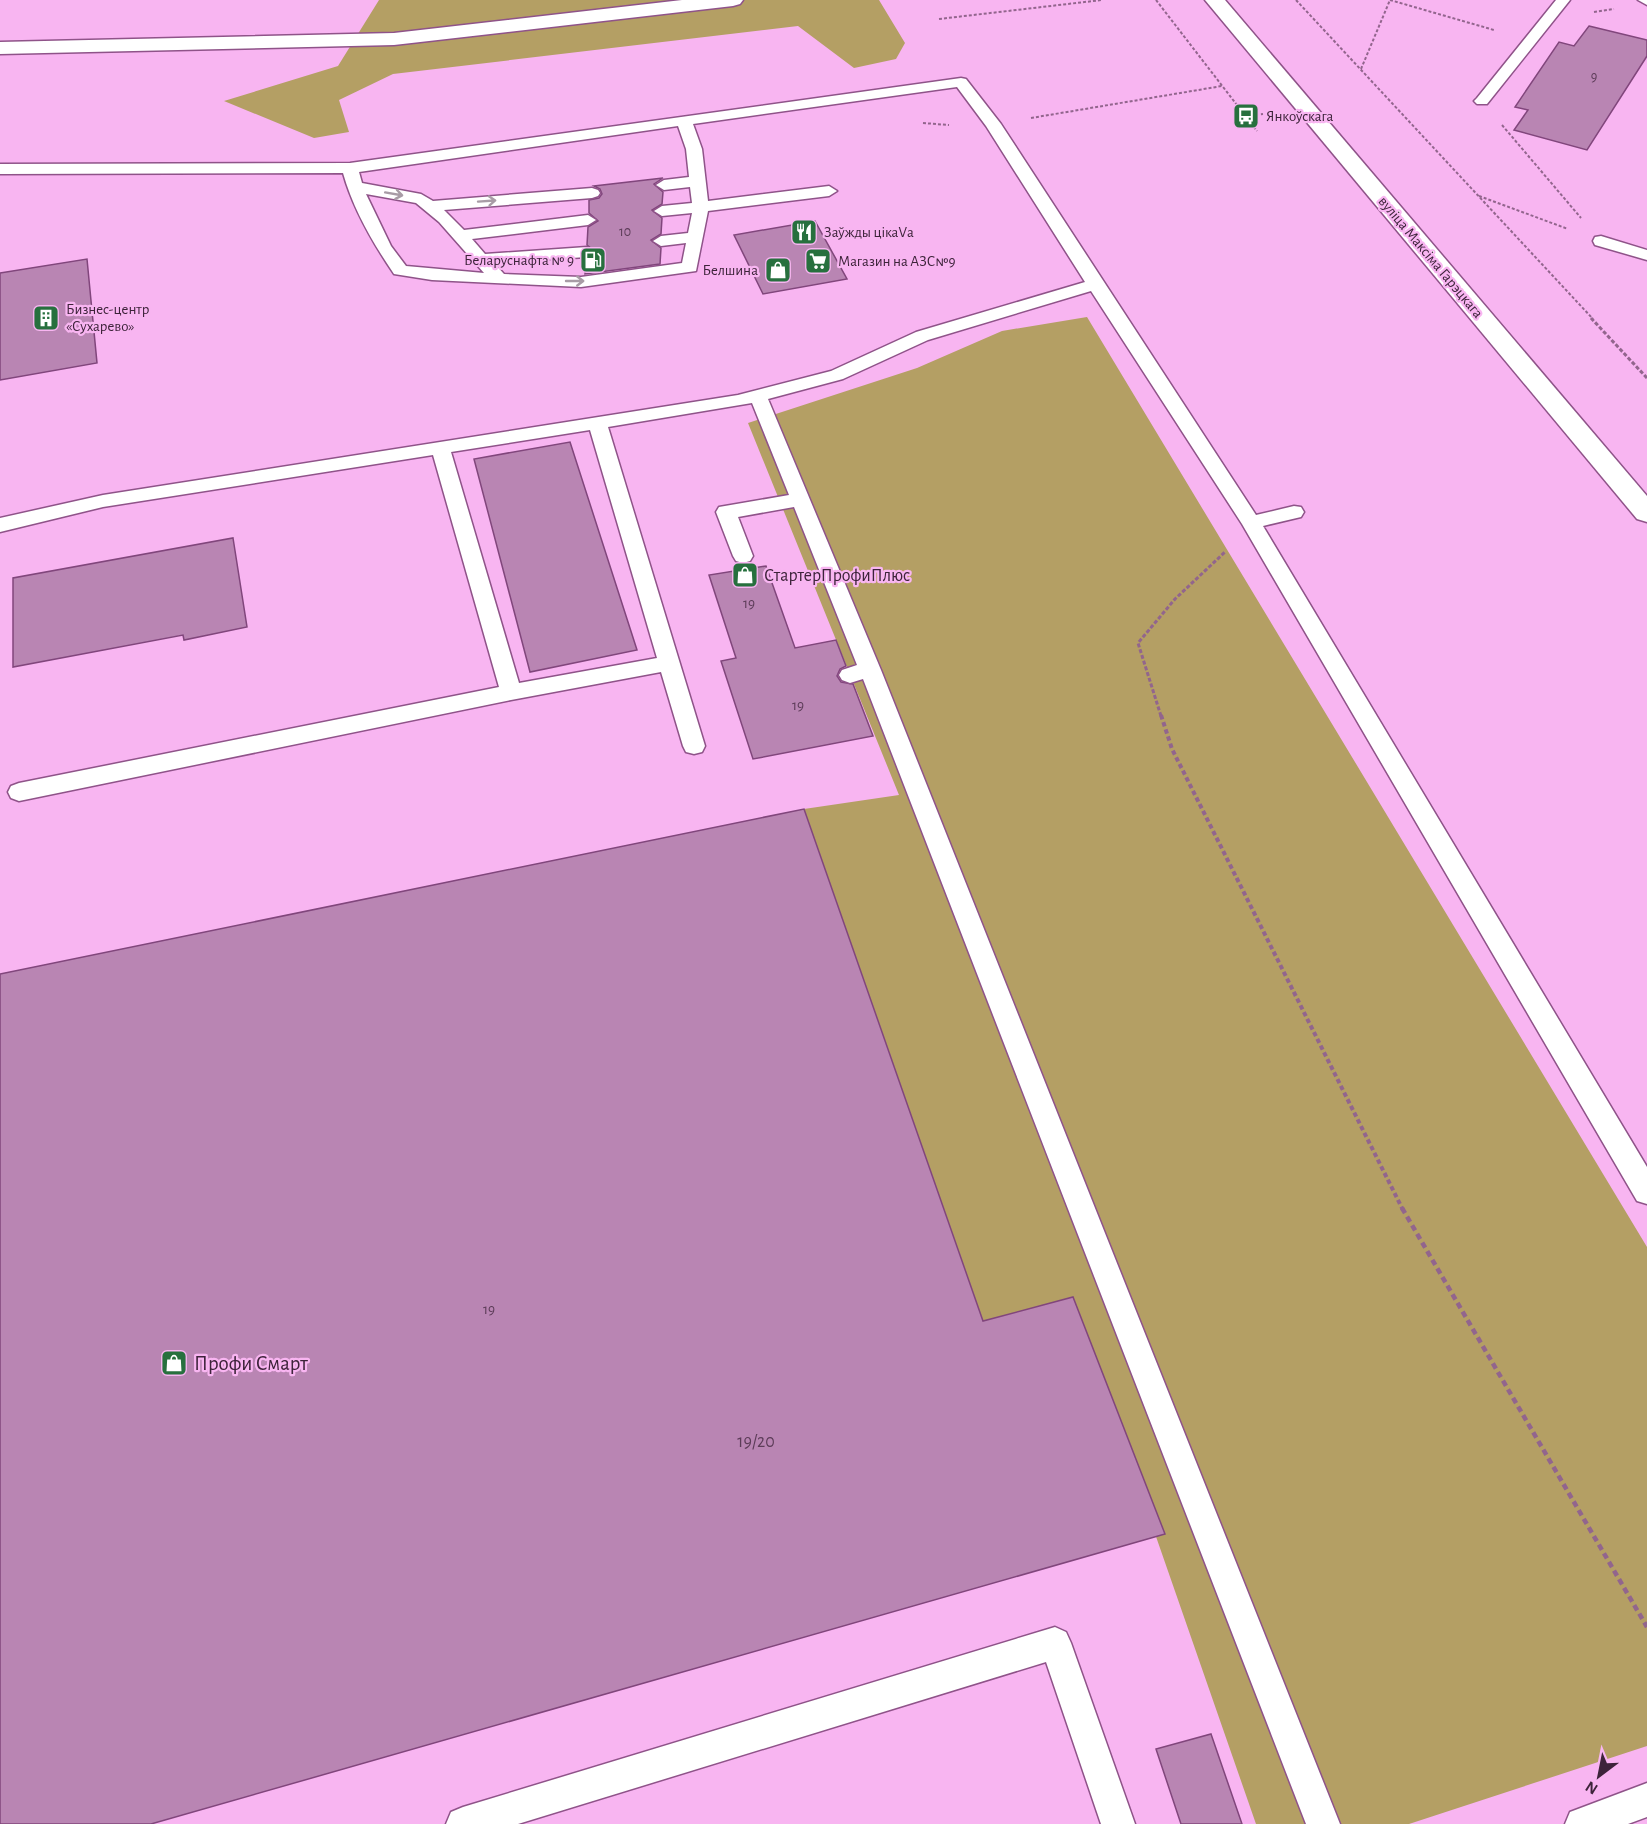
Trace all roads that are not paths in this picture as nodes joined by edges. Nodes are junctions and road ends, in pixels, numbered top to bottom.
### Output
1 (732, 0) edge
2 (1215, 0) edge
3 (1563, 0) edge
4 (0, 48) edge
5 (1482, 101) road end
6 (684, 120) junction
7 (350, 168) junction
8 (0, 169) edge
9 (355, 187) junction
10 (829, 191) dead end
11 (428, 206) junction
12 (698, 209) junction
13 (663, 212) junction
14 (445, 219) junction
15 (588, 229) junction
16 (1601, 241) road end
17 (470, 247) junction
18 (1647, 255) edge
19 (496, 276) junction
20 (1095, 284) junction
21 (758, 396) junction
22 (597, 423) junction
23 (440, 448) junction
24 (800, 500) junction
25 (1294, 512) dead end
26 (1647, 513) edge
27 (1251, 523) junction
28 (0, 525) edge
29 (743, 556) dead end
30 (669, 663) junction
31 (511, 692) junction
32 (694, 746) dead end
33 (19, 792) dead end
34 (1647, 1192) edge
35 (1647, 1800) edge
36 (463, 1824) edge
37 (1118, 1824) edge
38 (1323, 1824) edge
39 (1582, 1824) edge

1 - 4 main road
2 - 26 main road, вуліца Максіма Гарэцкага
3 - 5 lane
6 - 7 lane
6 - 12 lane
6 - 20 lane
7 - 8 lane
7 - 9 lane
9 -> 11 lane
9 - 19 lane
10 - 12 lane
11 - 14 lane
11 -> 15 lane
12 - 13 lane
12 - 13 lane
12 - 13 lane
19 -> 12 lane
14 - 15 lane
14 - 17 lane
15 - 17 lane
15 - 17 lane
15 - 19 lane
16 - 18 lane
17 - 19 lane
20 - 21 lane
20 - 27 lane
21 - 22 lane
21 - 24 lane
22 - 23 lane
22 - 30 lane
23 - 28 lane
23 - 31 lane
24 - 29 lane
24 - 38 lane
25 - 27 lane
27 - 34 lane
30 - 31 lane
30 - 32 lane
31 - 33 lane
35 - 39 lane
36 - 37 lane

